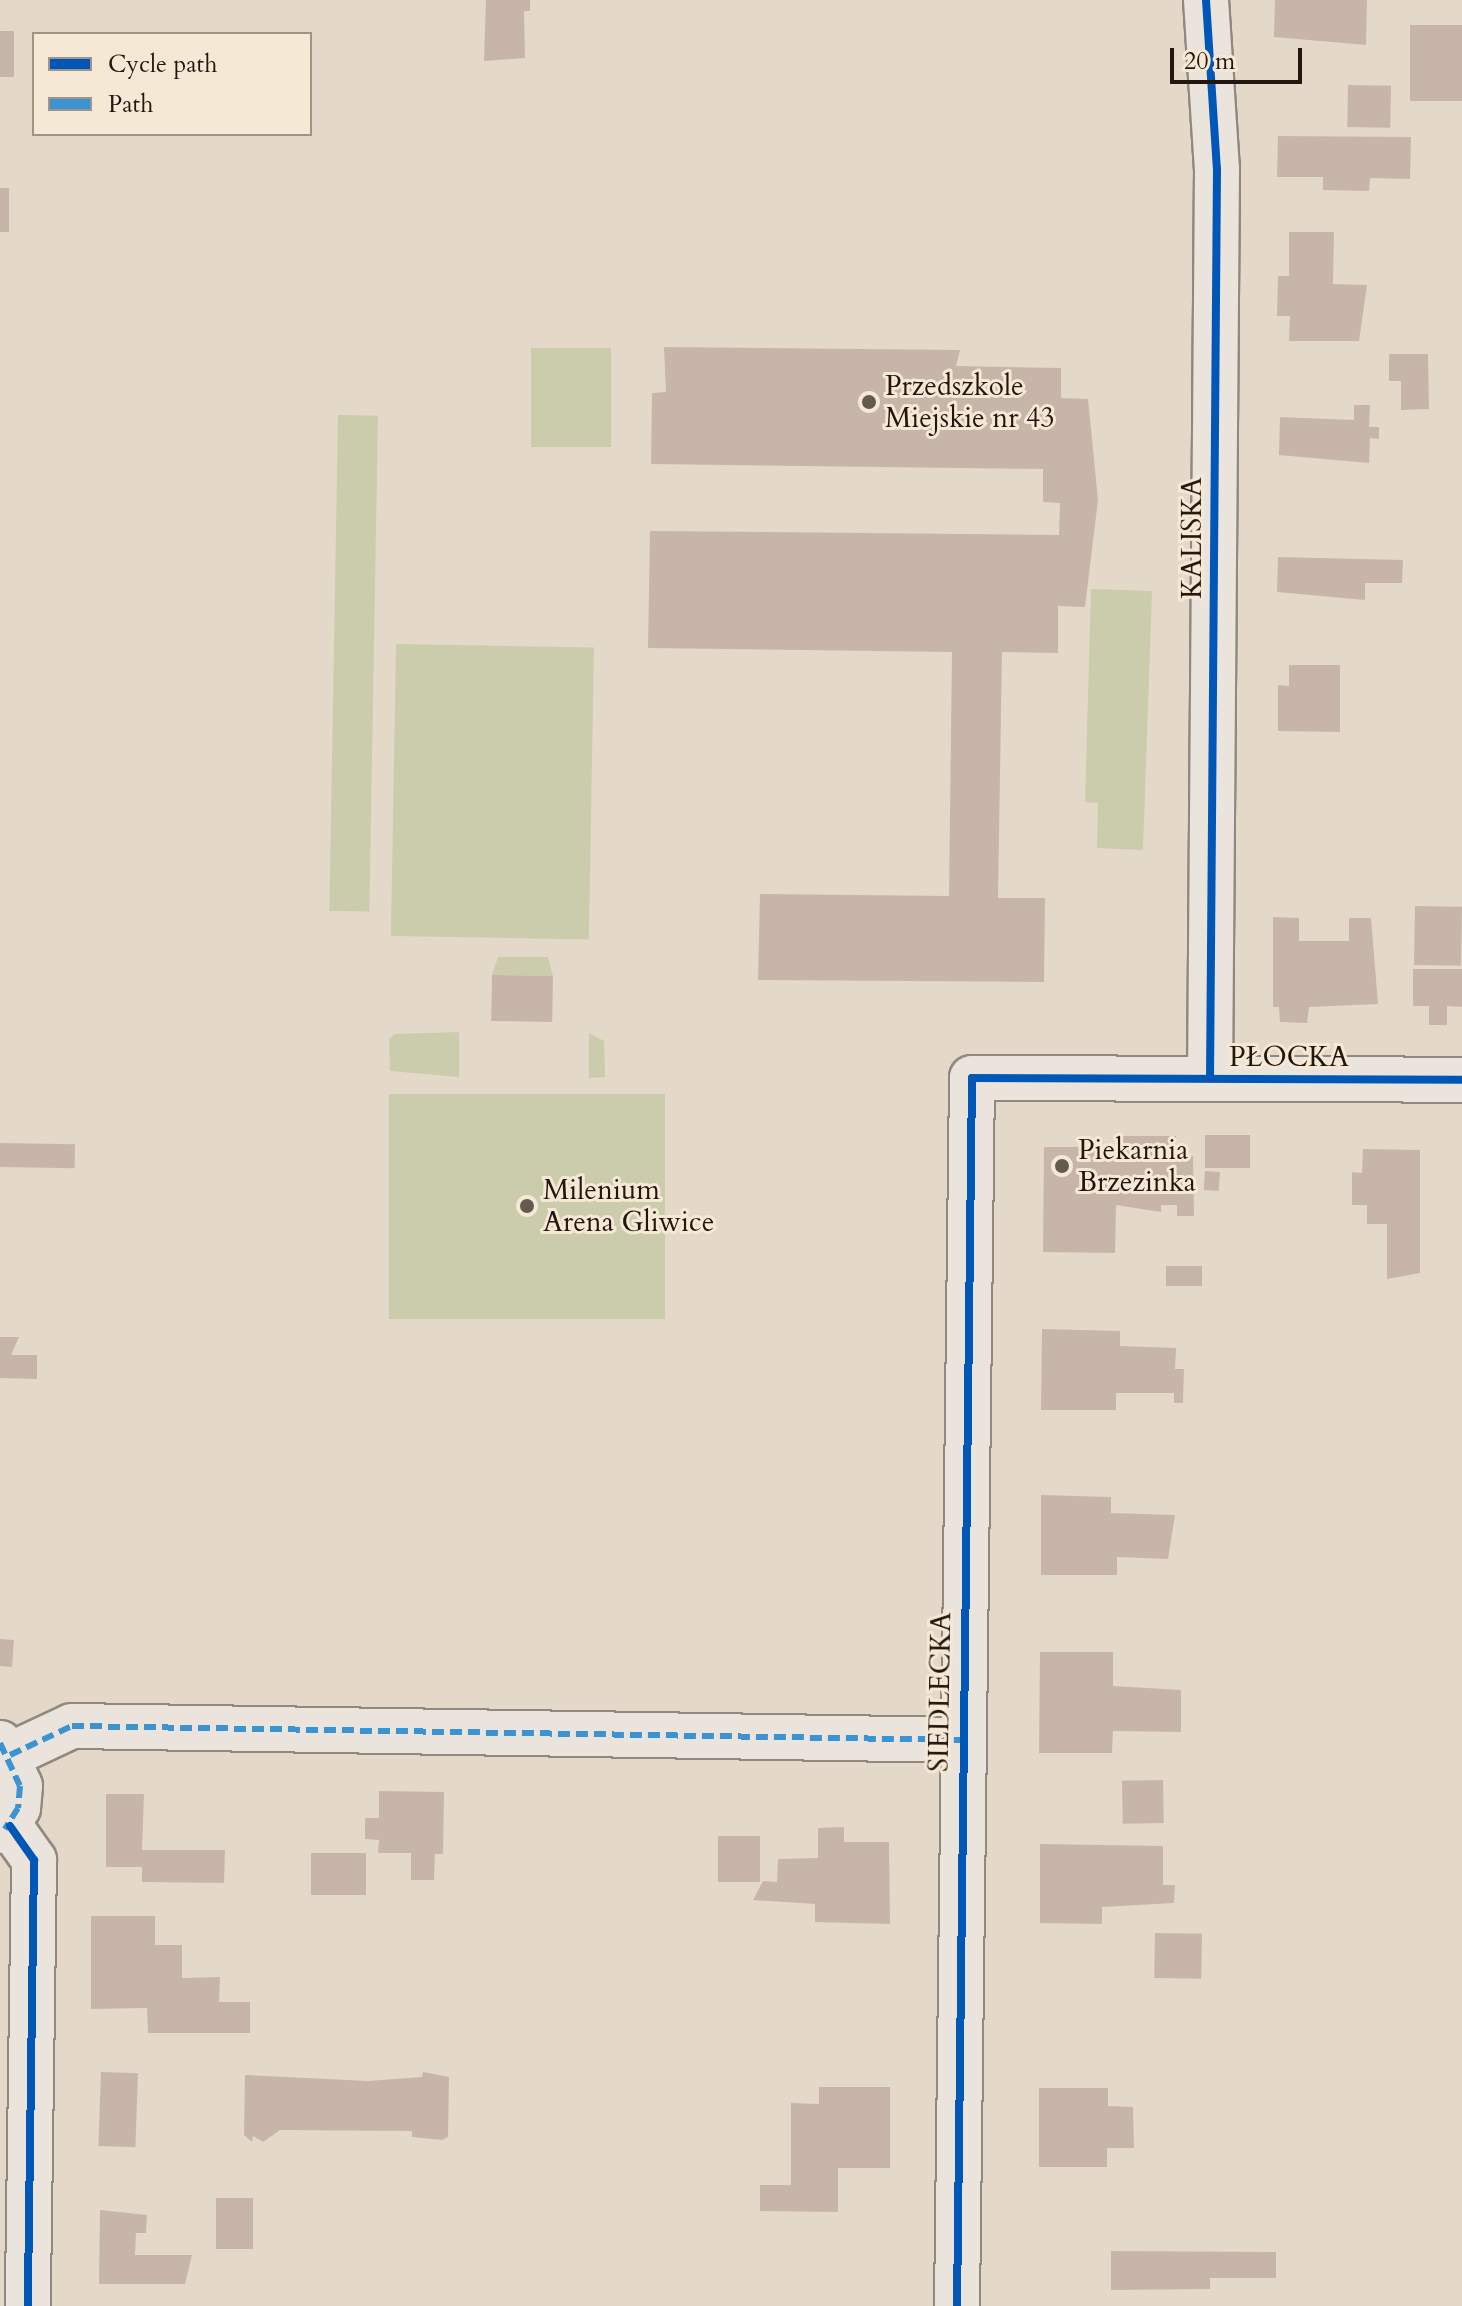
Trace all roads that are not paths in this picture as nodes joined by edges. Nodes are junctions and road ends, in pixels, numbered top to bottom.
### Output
1 (1206, 0) edge
2 (972, 1078) joint
3 (1210, 1078) junction
4 (1462, 1080) edge
5 (961, 1740) junction
6 (5, 1749) edge
7 (5, 1828) edge
8 (28, 2306) edge
9 (957, 2306) edge

1 - 3 street, KALISKA
2 - 3 street, PŁOCKA
2 - 5 street, SIEDLECKA
3 - 4 street, PŁOCKA
5 - 6 street
5 - 9 street, SIEDLECKA
6 - 7 street
7 - 8 street

